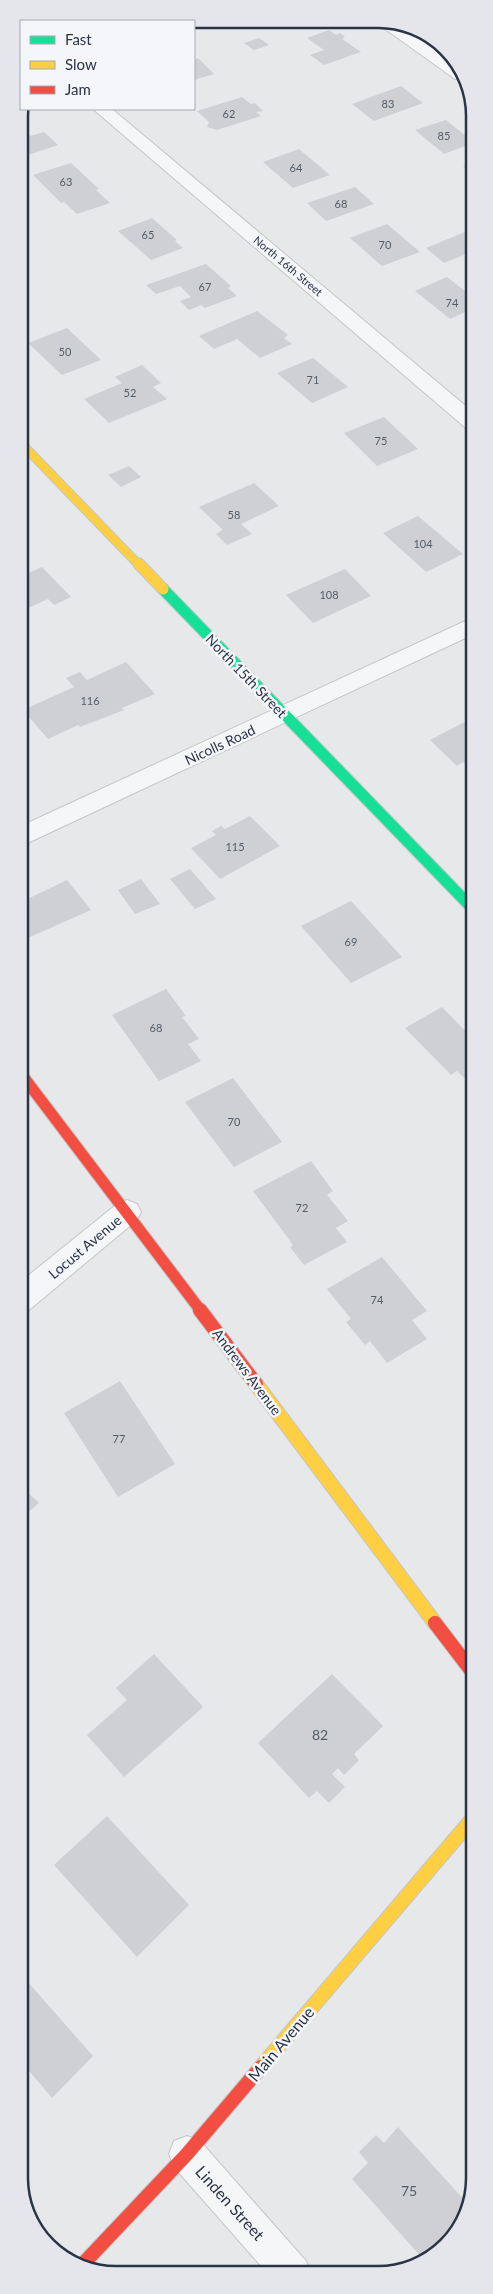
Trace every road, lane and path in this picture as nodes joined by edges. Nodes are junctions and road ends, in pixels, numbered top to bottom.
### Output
1 (398, 30) edge
2 (452, 69) edge
3 (103, 110) edge
4 (466, 417) edge
5 (28, 450) edge
6 (466, 629) edge
7 (283, 716) junction
8 (28, 834) edge
9 (466, 901) edge
10 (28, 1084) edge
11 (127, 1212) junction
12 (28, 1294) edge
13 (465, 1662) edge
14 (465, 1827) edge
15 (187, 2154) junction
16 (86, 2261) edge
17 (286, 2266) edge

1 - 2 street
3 - 4 street, North 16th Street
5 - 7 street, North 15th Street
6 - 7 street, Nicolls Road
7 - 8 street, Nicolls Road
7 - 9 street, North 15th Street
10 - 11 street, Andrews Avenue
11 - 12 street, Locust Avenue
11 - 13 street, Andrews Avenue
14 - 15 street, Main Avenue
15 - 16 street, Main Avenue
15 - 17 street, Linden Street

